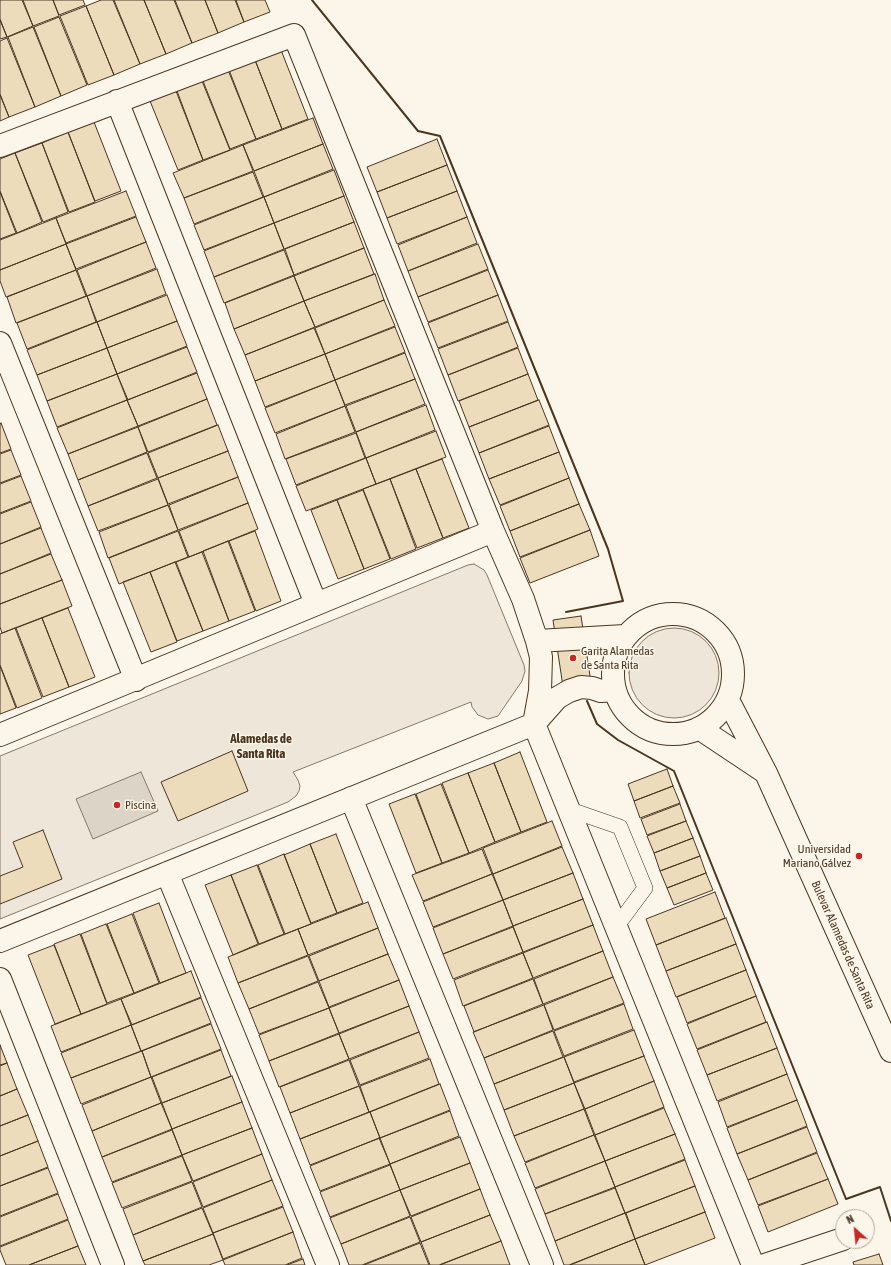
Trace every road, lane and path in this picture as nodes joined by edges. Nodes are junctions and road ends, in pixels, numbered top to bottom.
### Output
1 (117, 101) junction
2 (0, 146) edge
3 (0, 344) edge
4 (494, 531) junction
5 (316, 604) junction
6 (626, 636) junction
7 (537, 640) junction
8 (136, 680) junction
9 (615, 690) junction
10 (728, 700) junction
11 (534, 724) junction
12 (699, 728) junction
13 (0, 735) edge
14 (766, 773) junction
15 (351, 798) junction
16 (568, 809) junction
17 (167, 873) junction
18 (616, 927) junction
19 (0, 941) edge
20 (0, 979) edge
21 (891, 1051) edge
22 (835, 1243) edge
23 (113, 1265) edge
24 (328, 1265) edge
25 (542, 1265) edge
26 (753, 1265) edge
27 (765, 1265) edge

1 - 2 street
1 - 4 street
1 - 5 street
3 - 8 street
4 - 5 street
4 - 7 street
5 - 8 street
6 - 7 street
6 - 9 street
6 - 10 street
7 - 11 street
8 - 13 street
9 - 11 street
9 - 12 street
10 - 12 street
10 - 14 street, Bulevar Alamedas de Santa Rita
11 - 15 street
11 - 16 street
12 - 14 street
14 - 21 street, Bulevar Alamedas de Santa Rita
15 - 17 street
15 - 25 street
16 - 18 street
16 - 18 lane
17 - 19 street
17 - 24 street
18 - 26 street
20 - 23 street
22 - 27 street

